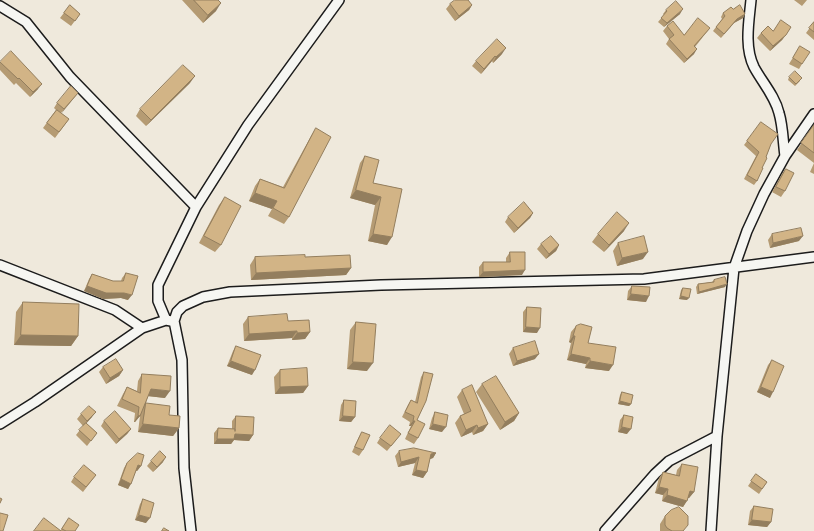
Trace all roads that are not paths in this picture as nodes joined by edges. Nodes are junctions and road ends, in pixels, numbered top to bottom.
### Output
1 (339, 0) edge
2 (751, 0) edge
3 (0, 6) edge
4 (814, 114) edge
5 (785, 156) junction
6 (196, 207) junction
7 (814, 257) edge
8 (0, 265) edge
9 (734, 268) junction
10 (170, 321) junction
11 (142, 328) junction
12 (0, 424) edge
13 (717, 436) junction
14 (191, 531) edge
15 (605, 531) edge
16 (711, 531) edge

1 - 6 street
2 - 5 street
3 - 6 street
4 - 5 street
5 - 9 street
6 - 10 street
7 - 9 street
8 - 11 street
9 - 10 street
9 - 13 street
10 - 11 street
10 - 14 street
11 - 12 street
13 - 15 street
13 - 16 street

